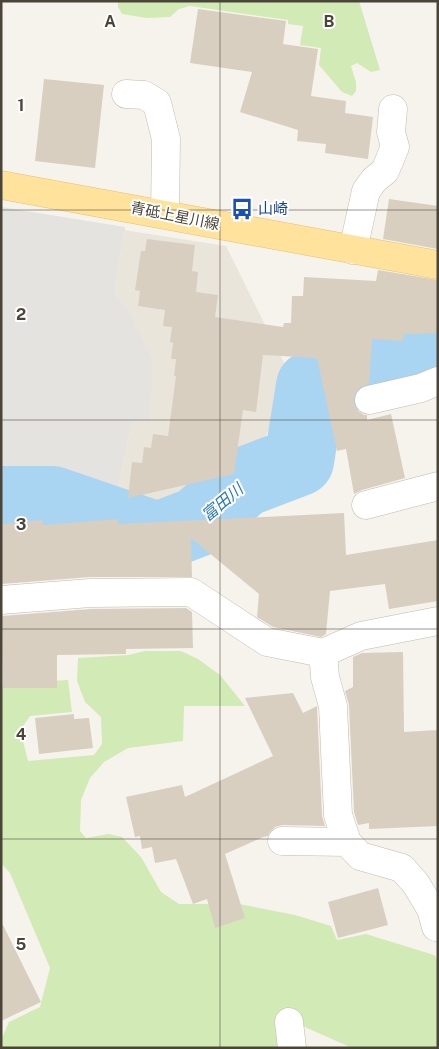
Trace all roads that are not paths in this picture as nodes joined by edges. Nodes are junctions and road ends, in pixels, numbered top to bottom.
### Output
1 (126, 94) dead end
2 (393, 109) dead end
3 (1, 184) edge
4 (164, 214) junction
5 (353, 250) junction
6 (438, 265) edge
7 (438, 381) edge
8 (369, 400) dead end
9 (438, 486) edge
10 (366, 505) dead end
11 (1, 600) edge
12 (438, 621) edge
13 (323, 653) junction
14 (282, 841) dead end
15 (347, 842) junction
16 (436, 927) dead end

1 - 4 street
2 - 5 street
3 - 4 main road, 青砥上星川線
4 - 5 main road, 青砥上星川線
5 - 6 main road, 青砥上星川線
7 - 8 street
9 - 10 street
11 - 13 street
12 - 13 street
13 - 15 street
14 - 15 street
15 - 16 street

